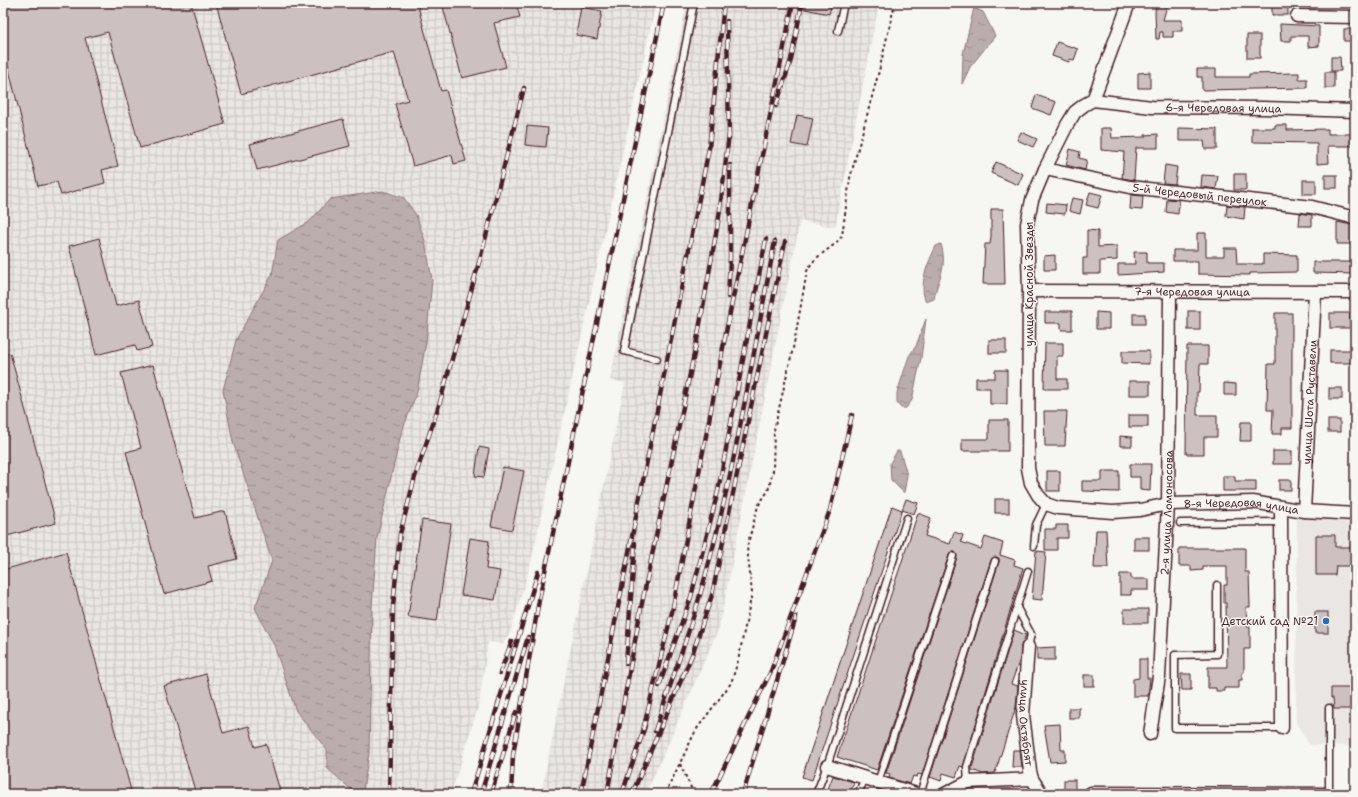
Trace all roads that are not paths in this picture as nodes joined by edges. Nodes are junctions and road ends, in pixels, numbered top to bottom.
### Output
1 (694, 3) edge
2 (844, 3) edge
3 (1129, 3) edge
4 (1297, 16) dead end
5 (1355, 17) edge
6 (838, 31) dead end
7 (1093, 100) junction
8 (1355, 111) edge
9 (1045, 169) junction
10 (1355, 218) edge
11 (1029, 291) junction
12 (1170, 292) junction
13 (1315, 292) junction
14 (1355, 292) edge
15 (657, 359) dead end
16 (1042, 499) junction
17 (1168, 504) junction
18 (1281, 508) junction
19 (1304, 511) junction
20 (1355, 514) edge
21 (907, 518) dead end
22 (1281, 522) junction
23 (1180, 523) dead end
24 (1034, 546) dead end
25 (953, 556) dead end
26 (995, 560) dead end
27 (1028, 571) dead end
28 (1217, 585) dead end
29 (1017, 608) junction
30 (1028, 647) joint
31 (1329, 708) dead end
32 (1282, 728) joint
33 (1150, 734) dead end
34 (827, 766) junction
35 (865, 778) junction
36 (1032, 779) junction
37 (878, 782) junction
38 (968, 782) junction
39 (1091, 792) dead end
40 (816, 794) edge
41 (858, 794) edge
42 (916, 794) edge
43 (920, 794) edge
44 (945, 794) edge
45 (1042, 794) edge
46 (1329, 794) edge

1 - 15 lane
2 - 6 lane
3 - 7 street
4 - 5 street
7 - 8 street, 6-я Чередовая улица
7 - 9 street, улица Красной Звезды
9 - 10 street, 5-й Чередовый переулок
9 - 11 street, улица Красной Звезды
11 - 12 street, 7-я Чередовая улица
11 - 16 street, улица Красной Звезды
12 - 13 street, 7-я Чередовая улица
12 - 17 street, 2-я улица Ломоносова
13 - 14 street, 7-я Чередовая улица
13 - 19 street, улица Шота Руставели
16 - 17 street, 8-я Чередовая улица
16 - 24 lane
17 - 18 street, 8-я Чередовая улица
17 - 33 street, 2-я улица Ломоносова
18 - 19 street, 8-я Чередовая улица
18 - 22 street
19 - 20 street, 8-я Чередовая улица
21 - 34 lane
22 - 23 lane
22 - 32 street
25 - 37 lane
26 - 43 lane
27 - 29 lane
28 - 32 lane
29 - 30 lane
29 - 38 lane
30 - 36 street, улица Октябрят
31 - 46 lane
34 - 35 street
34 - 40 lane
35 - 37 street
35 - 41 lane
36 - 38 street
36 - 45 street, улица Октябрят
37 - 42 street
38 - 44 street
39 - 46 street

